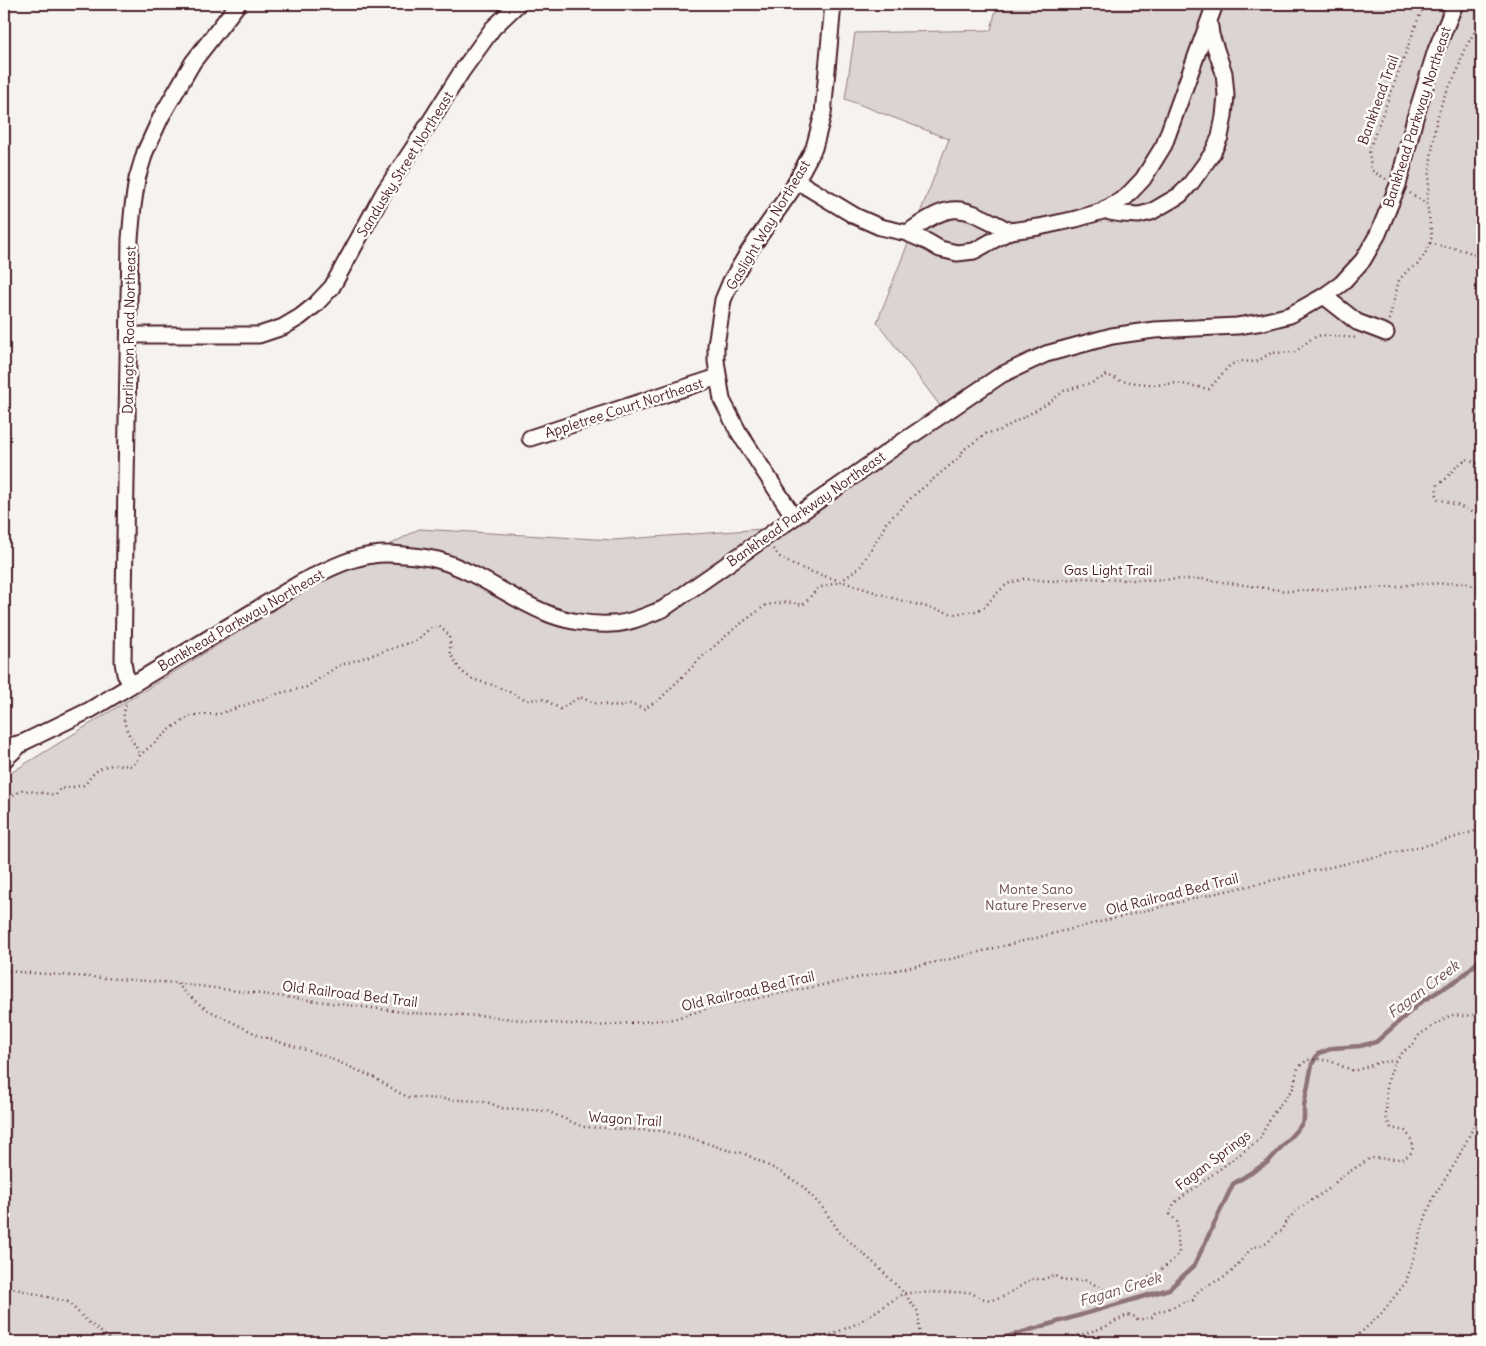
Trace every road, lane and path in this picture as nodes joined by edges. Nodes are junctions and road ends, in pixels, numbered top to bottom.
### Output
1 (238, 4) edge
2 (518, 4) edge
3 (833, 4) edge
4 (1215, 4) edge
5 (1424, 4) edge
6 (1455, 4) edge
7 (1482, 19) edge
8 (1208, 26) junction
9 (797, 181) junction
10 (1398, 185) junction
11 (1427, 204) junction
12 (1105, 209) junction
13 (1010, 231) junction
14 (908, 233) junction
15 (1430, 243) junction
16 (1482, 260) edge
17 (1324, 296) junction
18 (1386, 333) joint
19 (129, 335) junction
20 (718, 377) junction
21 (530, 438) dead end
22 (1482, 461) edge
23 (1482, 514) edge
24 (794, 517) junction
25 (764, 538) junction
26 (1482, 588) edge
27 (128, 687) junction
28 (22, 743) junction
29 (4, 747) edge
30 (140, 755) dead end
31 (4, 760) edge
32 (1482, 829) edge
33 (4, 971) edge
34 (176, 983) junction
35 (1482, 1014) edge
36 (1396, 1061) junction
37 (1482, 1110) edge
38 (4, 1286) edge
39 (904, 1294) junction
40 (114, 1342) edge
41 (807, 1342) edge
42 (920, 1342) edge
43 (1059, 1342) edge
44 (1353, 1342) edge

1 - 19 street, Darlington Road Northeast
2 - 19 street, Sandusky Street Northeast
3 - 9 street, Gaslight Way Northeast
4 - 8 street
5 - 10 path, Bankhead Trail
6 - 10 street, Bankhead Parkway Northeast
7 - 11 path
8 - 12 street
8 - 12 street
9 - 14 street
9 - 20 street, Gaslight Way Northeast
10 - 11 path, Bankhead Trail
10 - 17 street, Bankhead Parkway Northeast
11 - 15 path
12 - 13 street
13 - 14 street
13 - 14 street
15 - 16 path
15 - 18 path
17 - 18 street
17 - 24 street, Bankhead Parkway Northeast
19 - 27 street, Darlington Road Northeast
20 - 21 street, Appletree Court Northeast
20 - 24 street, Gaslight Way Northeast
22 - 23 path
24 - 25 street, Bankhead Parkway Northeast
25 - 26 path, Gas Light Trail
25 - 27 street, Bankhead Parkway Northeast
27 - 28 street, Bankhead Parkway Northeast
27 - 30 path
28 - 29 street, Bankhead Parkway Northeast
28 - 31 street
32 - 34 path, Old Railroad Bed Trail
33 - 34 path, Old Railroad Bed Trail
34 - 39 path, Wagon Trail
35 - 36 path
36 - 39 path, Fagan Springs
36 - 43 path
37 - 44 path
38 - 40 path
39 - 41 path
39 - 42 path, Wagon Trail

